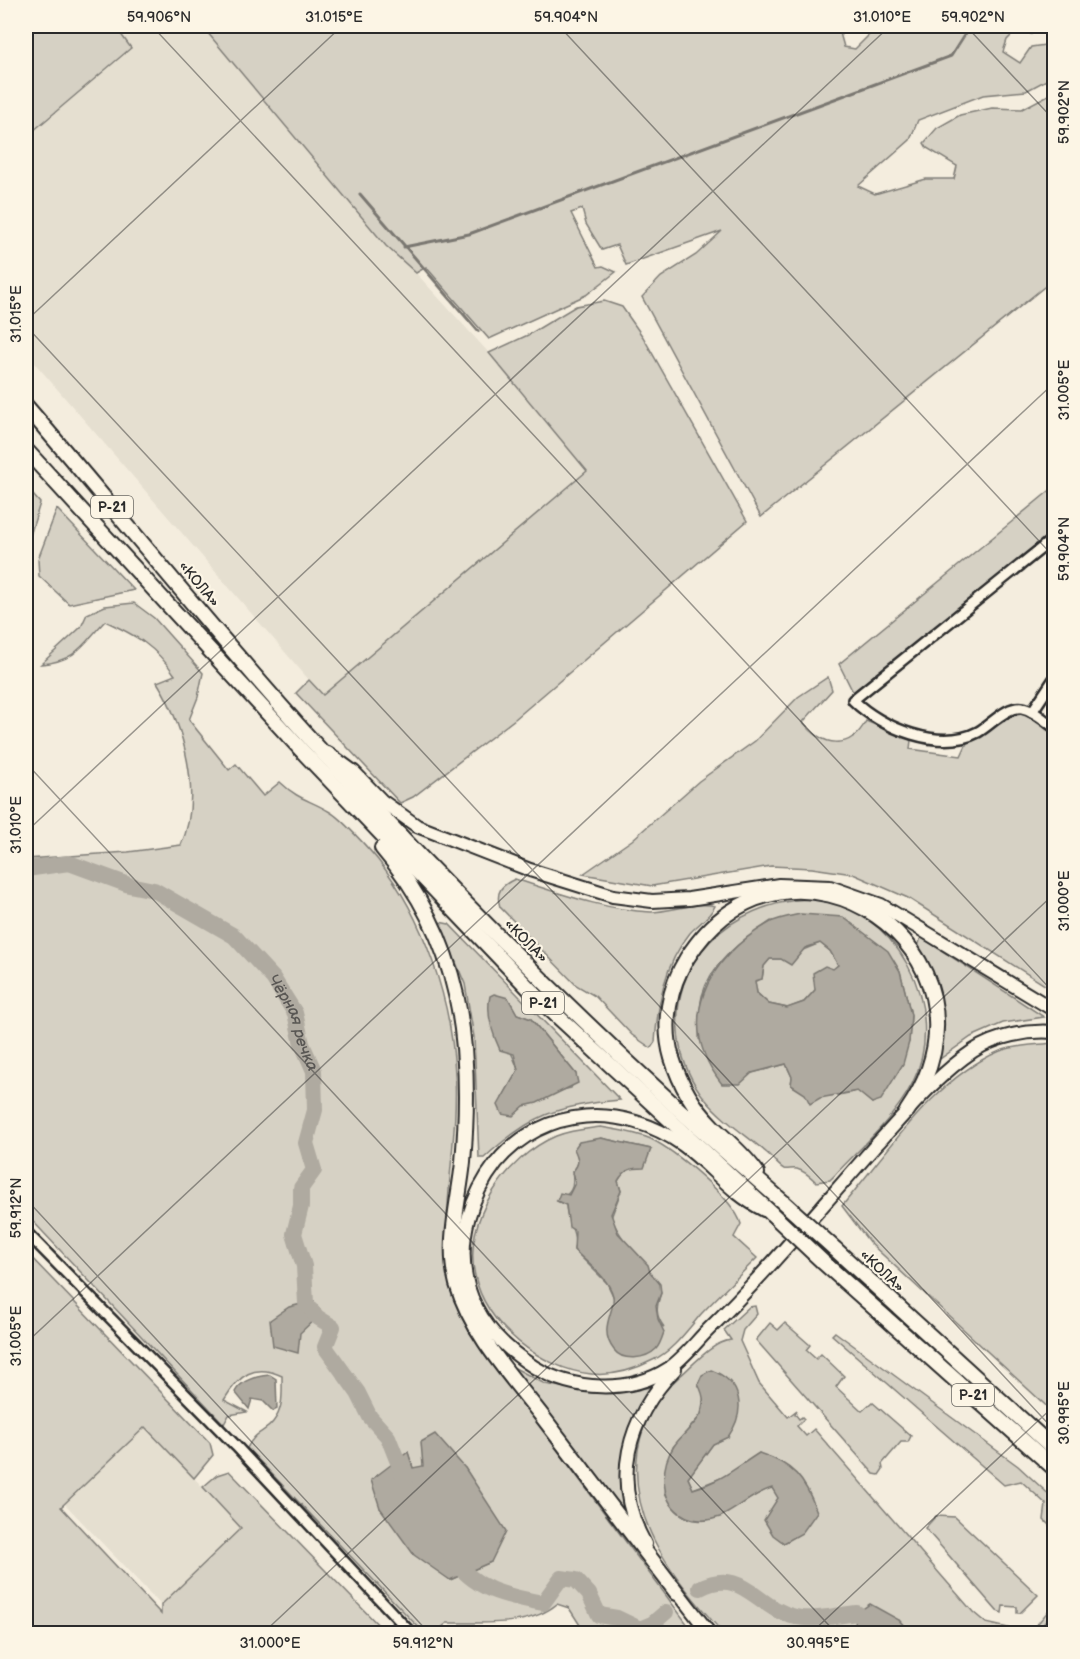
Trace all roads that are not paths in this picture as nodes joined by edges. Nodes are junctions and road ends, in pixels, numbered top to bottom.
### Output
1 (26, 406) edge
2 (26, 450) edge
3 (1054, 538) edge
4 (1054, 679) edge
5 (1032, 712) junction
6 (1054, 727) edge
7 (313, 742) junction
8 (327, 777) junction
9 (1054, 1010) edge
10 (1054, 1032) edge
11 (907, 1111) junction
12 (768, 1190) junction
13 (772, 1214) junction
14 (26, 1232) edge
15 (722, 1317) junction
16 (1054, 1449) edge
17 (1054, 1468) edge
18 (677, 1593) junction
19 (1054, 1624) edge
20 (412, 1634) edge
21 (710, 1634) edge
22 (1047, 1634) edge

1 - 7 highway, «КОЛА» / Р-21
2 - 8 highway, «КОЛА» / Р-21
3 - 5 street
4 - 5 street
5 - 6 street
7 - 9 main road
7 - 12 highway, «КОЛА» / Р-21
8 - 13 highway, «КОЛА» / Р-21
8 - 18 highway
10 - 11 main road
11 - 12 highway
11 - 15 main road
12 - 16 highway, «КОЛА» / Р-21, bridge
13 - 15 main road
13 - 17 highway, «КОЛА» / Р-21, bridge
14 - 20 street
15 - 18 main road
18 - 21 main road
19 - 22 main road

